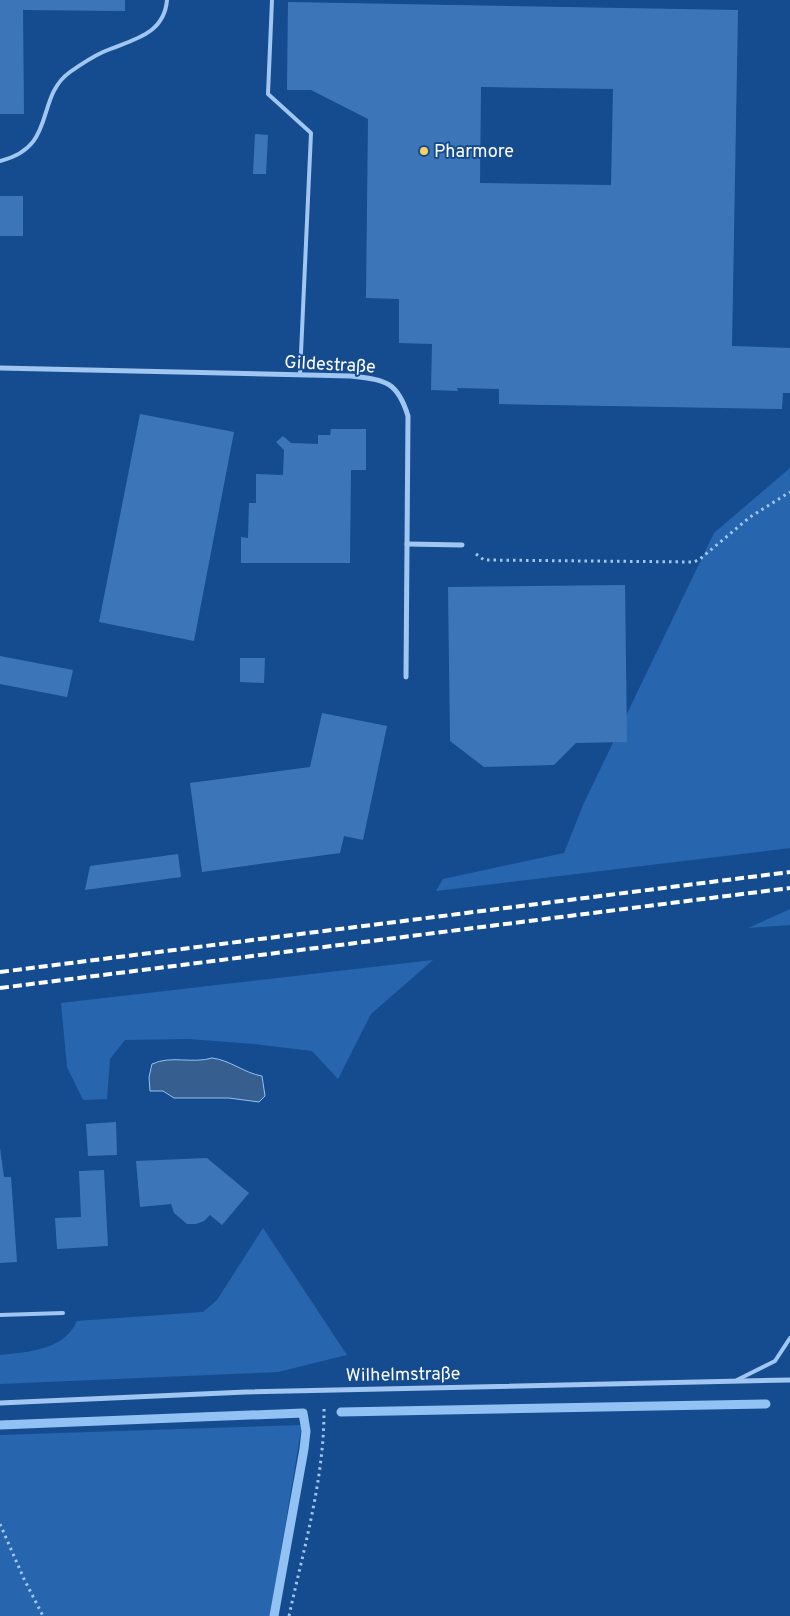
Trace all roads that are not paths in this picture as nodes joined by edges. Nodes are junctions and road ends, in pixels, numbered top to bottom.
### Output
1 (167, 0) edge
2 (272, 0) edge
3 (0, 161) edge
4 (0, 368) edge
5 (300, 375) junction
6 (407, 544) junction
7 (462, 545) road end
8 (406, 677) dead end
9 (63, 1313) dead end
10 (0, 1315) edge
11 (790, 1338) edge
12 (737, 1380) junction
13 (790, 1380) edge
14 (0, 1404) edge

1 - 3 lane
2 - 5 lane
4 - 5 street, Gildestraße
5 - 6 street, Gildestraße
6 - 7 street
6 - 8 street, Gildestraße
9 - 10 lane
11 - 12 lane, Wilhelmstraße
12 - 13 street
12 - 14 street, Wilhelmstraße

